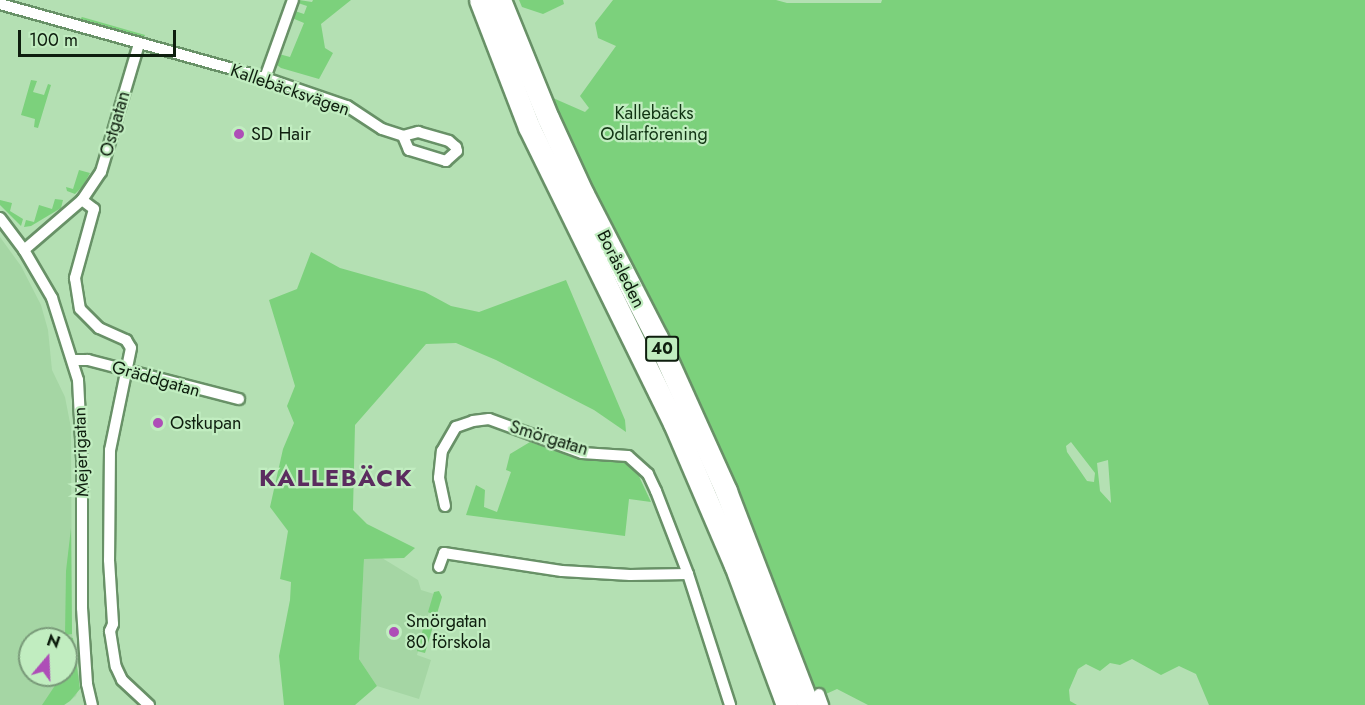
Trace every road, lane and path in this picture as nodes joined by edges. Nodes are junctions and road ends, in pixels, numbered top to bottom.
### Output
1 (293, 0) edge
2 (480, 0) edge
3 (500, 0) edge
4 (0, 4) edge
5 (13, 4) edge
6 (139, 44) junction
7 (265, 78) junction
8 (403, 136) dead end
9 (82, 200) junction
10 (0, 218) edge
11 (24, 250) junction
12 (74, 360) junction
13 (128, 370) junction
14 (239, 399) dead end
15 (444, 506) dead end
16 (440, 567) dead end
17 (688, 574) junction
18 (814, 699) edge
19 (92, 705) edge
20 (148, 705) edge
21 (730, 705) edge
22 (787, 705) edge
23 (823, 705) edge

1 - 7 street
2 - 22 highway, Boråsleden / 40
3 - 18 highway, Boråsleden / 40
4 - 5 street, Kallebäcksvägen
5 - 6 street, Kallebäcksvägen
6 - 7 street, Kallebäcksvägen
6 - 9 street, Ostgatan
7 - 8 street, Kallebäcksvägen
9 - 11 street, Ostgatan
9 - 13 street
10 - 11 street, Mejerigatan
11 - 12 street, Mejerigatan
12 - 13 street, Gräddgatan
12 - 19 street, Mejerigatan
13 - 14 street, Gräddgatan
13 - 20 street, Mejerigatan
15 - 17 street, Smörgatan
16 - 17 street
17 - 21 street, Smörgatan
18 - 23 street

